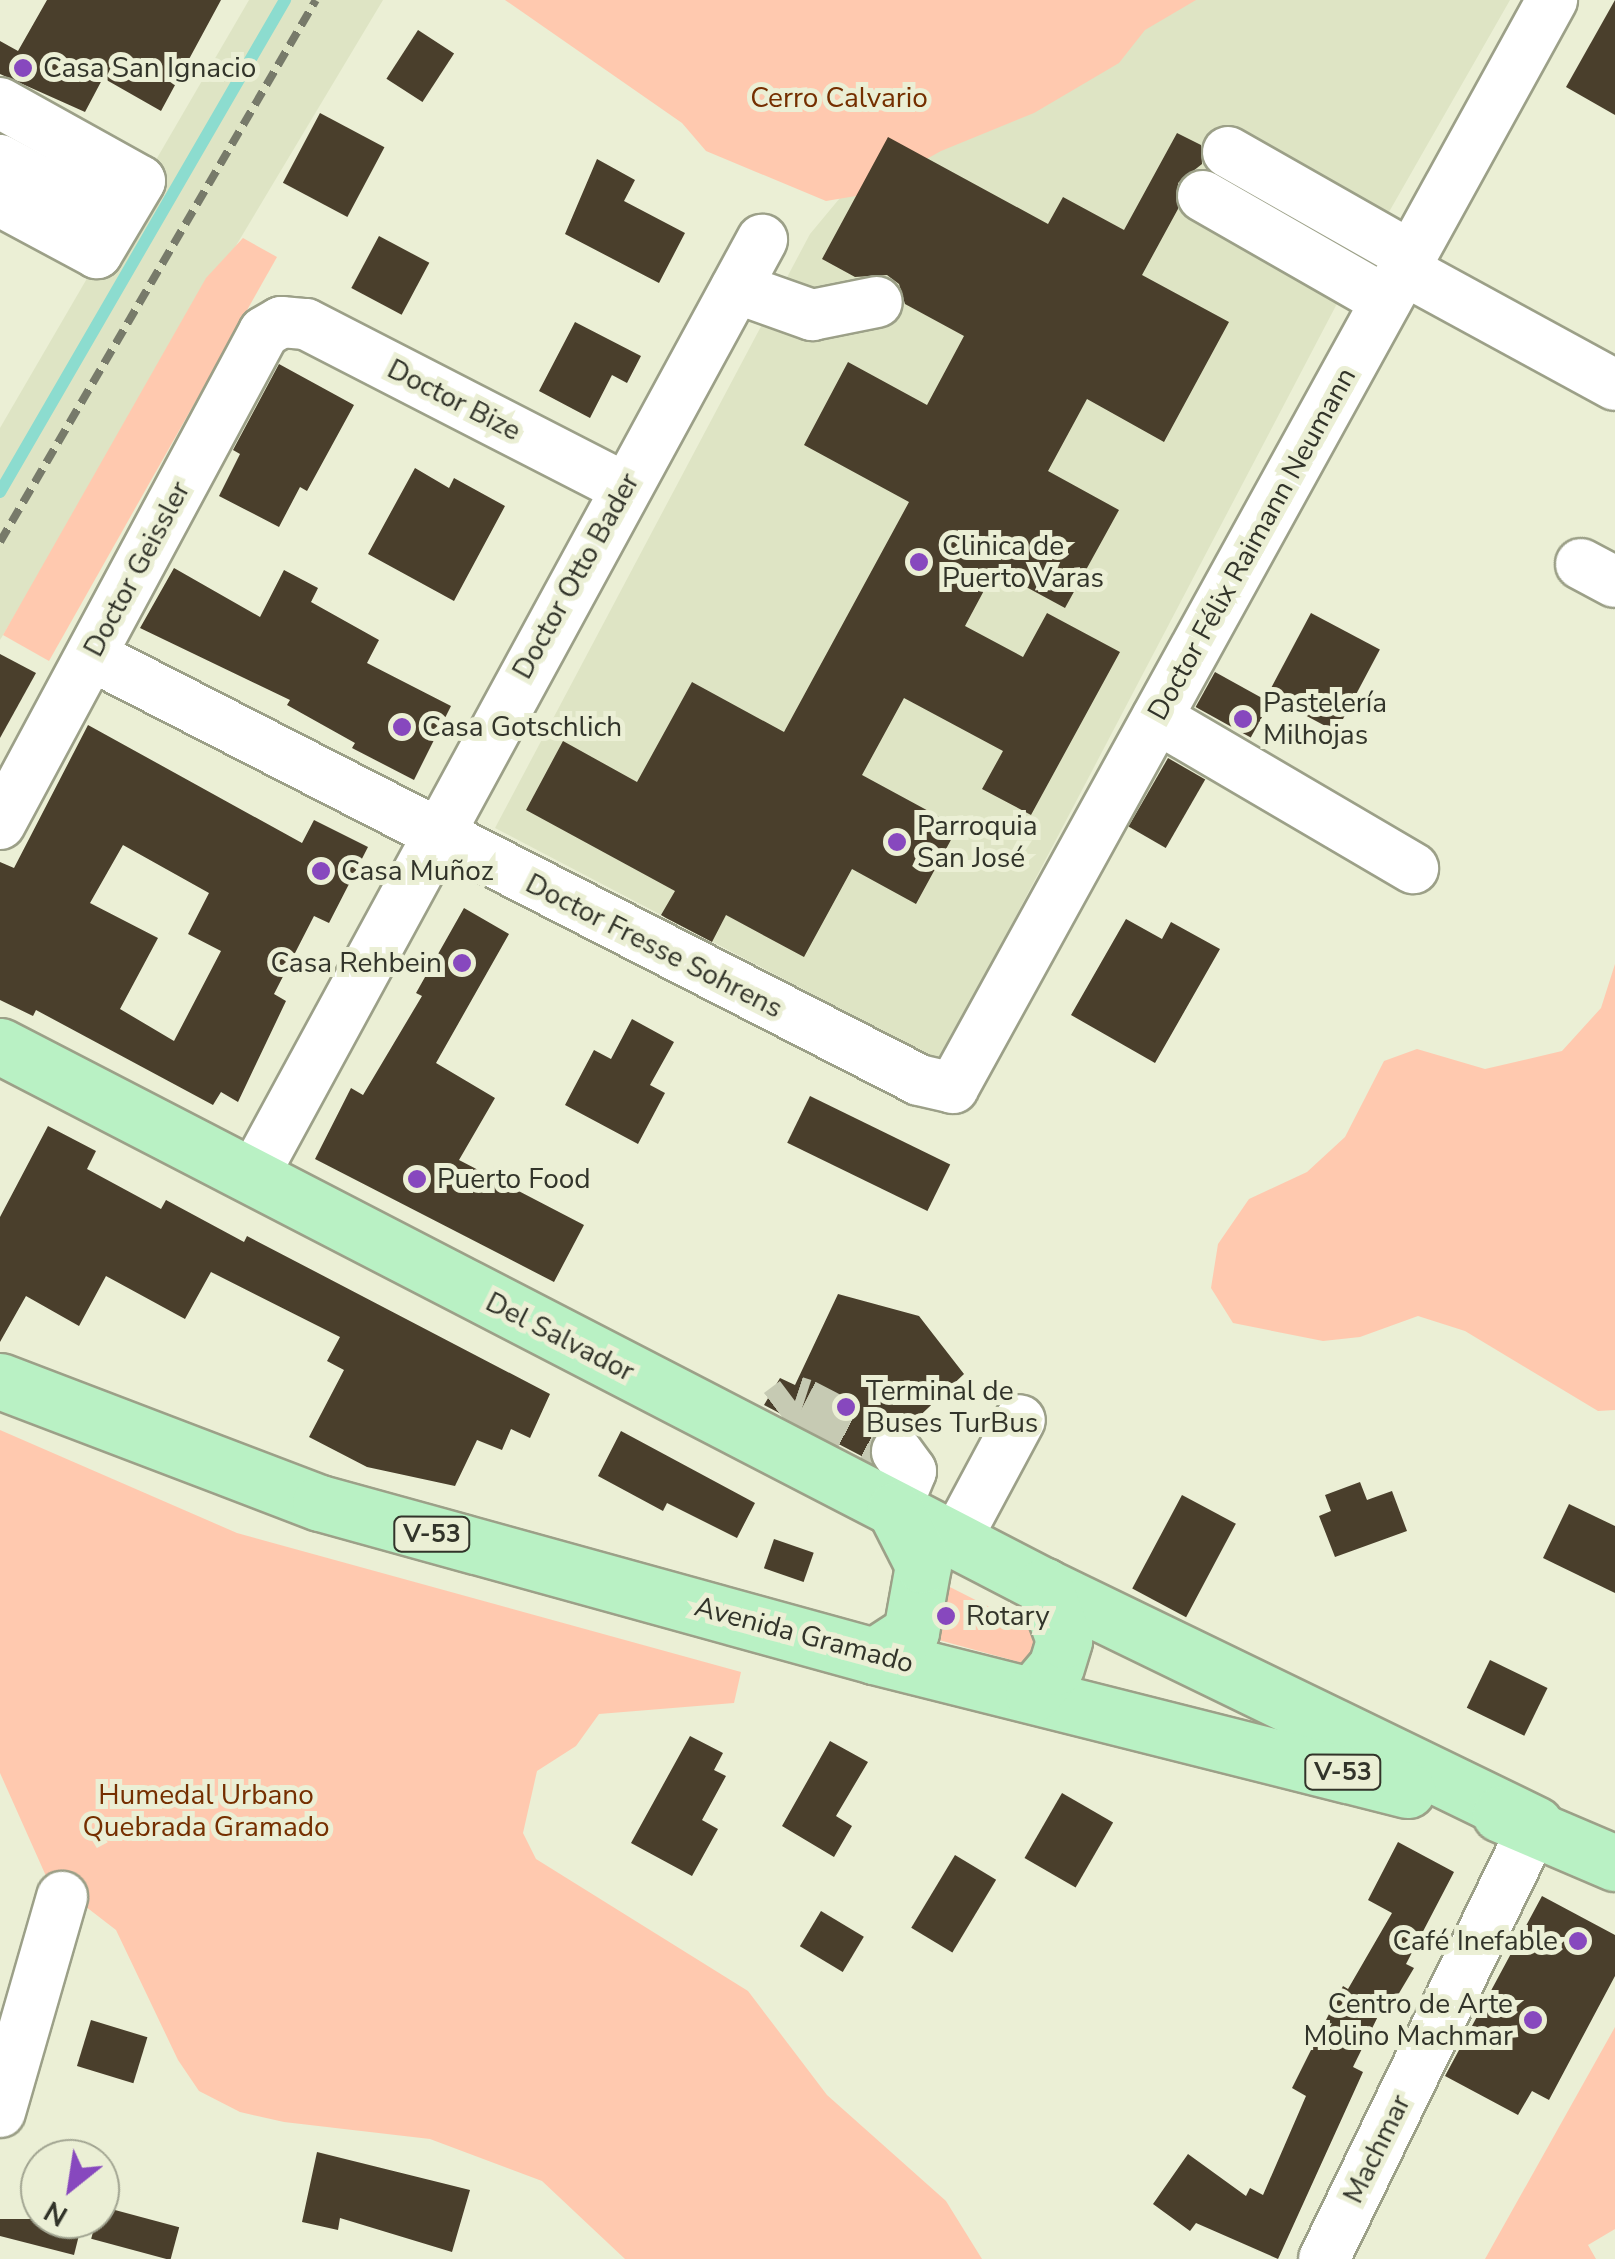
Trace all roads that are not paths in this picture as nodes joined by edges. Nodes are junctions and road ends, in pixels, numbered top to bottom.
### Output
1 (1552, 0) edge
2 (0, 103) edge
3 (1228, 152) dead end
4 (0, 160) edge
5 (1203, 196) dead end
6 (0, 201) edge
7 (110, 219) dead end
8 (762, 240) dead end
9 (1400, 276) junction
10 (736, 288) junction
11 (877, 302) dead end
12 (281, 322) joint
13 (1615, 385) edge
14 (625, 488) junction
15 (92, 656) junction
16 (1156, 718) junction
17 (0, 824) edge
18 (434, 834) junction
19 (1413, 868) dead end
20 (0, 1046) edge
21 (953, 1088) joint
22 (252, 1178) junction
23 (0, 1381) edge
24 (1020, 1420) dead end
25 (897, 1452) dead end
26 (896, 1510) junction
27 (955, 1542) junction
28 (1044, 1586) junction
29 (1122, 1624) junction
30 (874, 1656) junction
31 (1033, 1694) junction
32 (1151, 1720) junction
33 (1535, 1824) junction
34 (1610, 1850) edge
35 (62, 1897) dead end
36 (0, 2112) edge
37 (1324, 2259) edge

1 - 9 street, Doctor Félix Raimann Neumann
2 - 6 street
3 - 9 street
4 - 7 street
5 - 9 street
8 - 10 street, Doctor Otto Bader
9 - 13 street
9 - 16 street, Doctor Félix Raimann Neumann
10 - 11 street
10 - 14 street, Doctor Otto Bader
12 - 14 street, Doctor Bize
12 - 15 street, Doctor Geissler
14 - 18 street, Doctor Otto Bader
15 - 17 street, Doctor Geissler
15 - 18 street, Doctor Fresse Sohrens
16 - 19 street
16 - 21 street, Doctor Félix Raimann Neumann
18 - 21 street, Doctor Fresse Sohrens
18 - 22 street, Doctor Otto Bader
20 - 22 main road, Del Salvador
22 - 26 main road, Del Salvador
23 - 30 main road, Avenida Gramado / V-53
24 - 27 street
25 - 26 street
26 - 27 main road, Del Salvador
26 - 30 main road
27 - 28 main road, Del Salvador
28 - 29 main road, Del Salvador
28 - 31 main road
29 - 32 main road
29 - 33 main road, Del Salvador
30 - 31 main road, Avenida Gramado / V-53
31 - 32 main road, Avenida Gramado / V-53
32 - 33 main road, Avenida Gramado / V-53
33 - 34 main road, Avenida Gramado / V-53
33 - 37 street, Machmar
35 - 36 street

